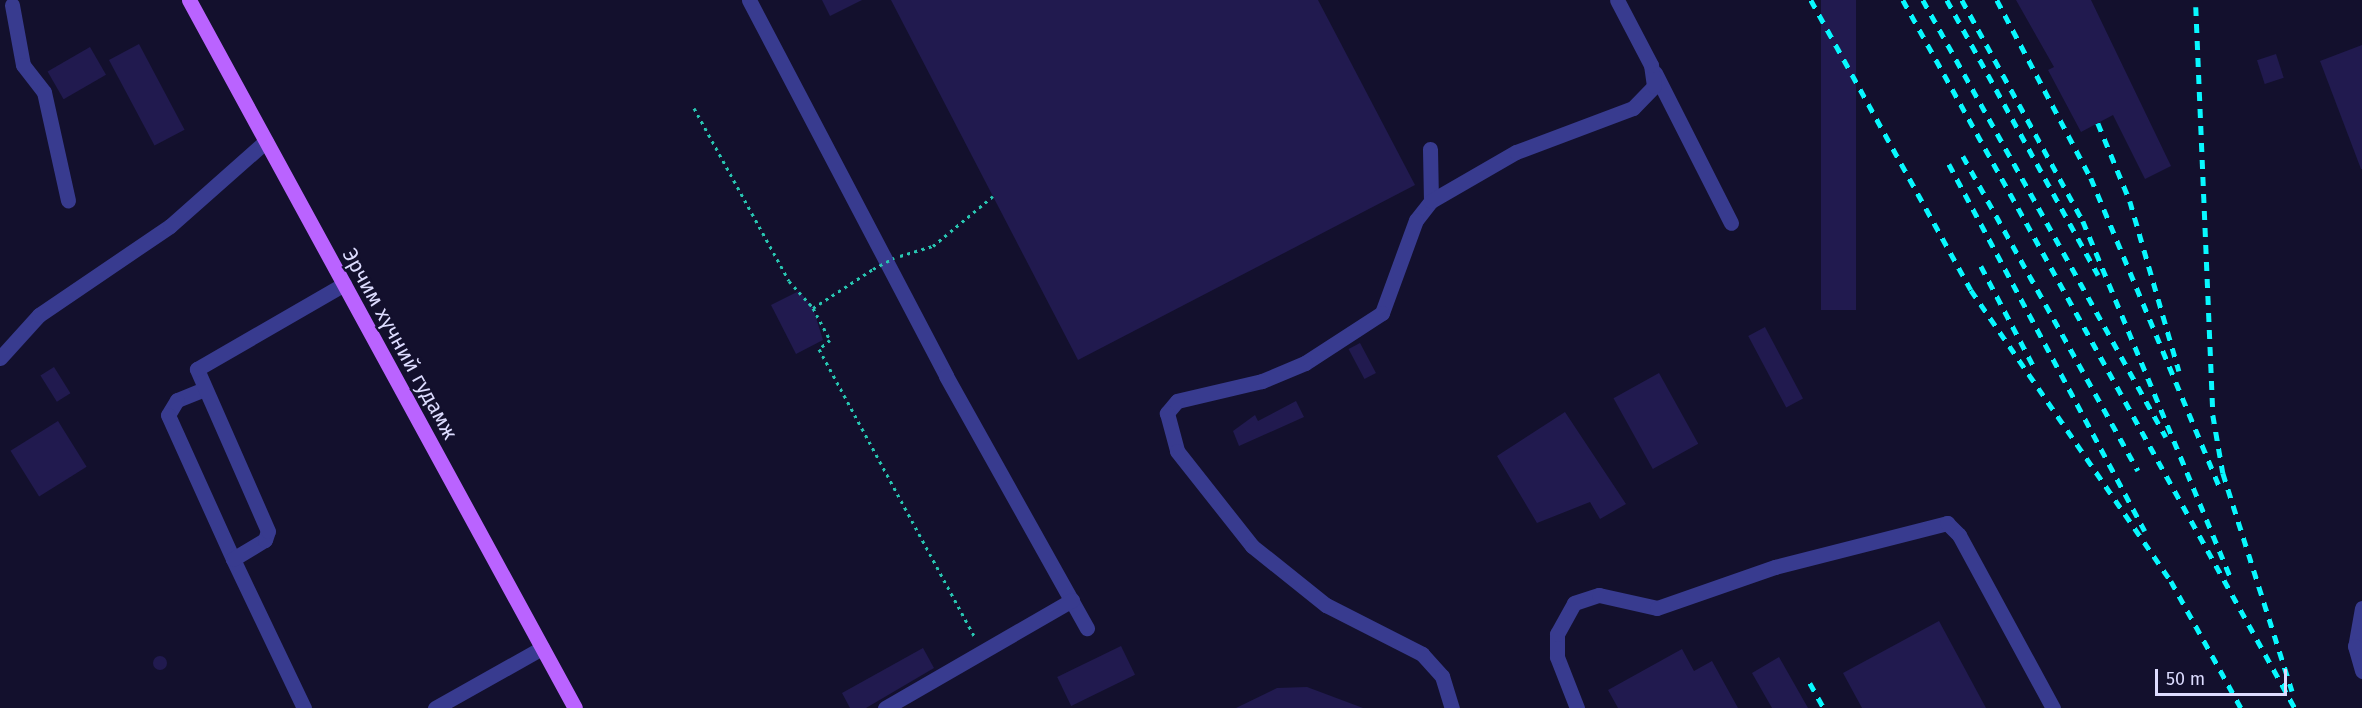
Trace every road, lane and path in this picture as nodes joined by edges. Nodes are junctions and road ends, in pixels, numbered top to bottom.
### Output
1 (189, 0) edge
2 (749, 0) edge
3 (1617, 0) edge
4 (10, 3) edge
5 (1651, 64) junction
6 (694, 108) dead end
7 (266, 141) junction
8 (1430, 149) dead end
9 (993, 196) dead end
10 (68, 200) dead end
11 (1431, 201) junction
12 (1731, 223) dead end
13 (344, 284) junction
14 (813, 308) junction
15 (0, 358) edge
16 (202, 390) junction
17 (233, 559) junction
18 (1072, 600) junction
19 (2362, 608) edge
20 (1088, 628) dead end
21 (542, 648) junction
22 (983, 652) junction
23 (2362, 671) edge
24 (304, 708) edge
25 (435, 708) edge
26 (575, 708) edge
27 (885, 708) edge
28 (1452, 708) edge
29 (1577, 708) edge
30 (2053, 708) edge

1 - 7 main road, Эрчим хүчний гудамж
2 - 18 street
3 - 5 street
4 - 10 street
5 - 11 street
5 - 12 street
6 - 14 path
7 - 13 main road, Эрчим хүчний гудамж
7 - 15 street
8 - 11 street
9 - 14 path, bridge
11 - 28 street
13 - 16 street
13 - 21 main road, Эрчим хүчний гудамж
14 - 22 path
16 - 17 street
16 - 17 street
17 - 24 street
18 - 20 street
18 - 22 street
19 - 23 street
21 - 25 street
21 - 26 main road, Эрчим хүчний гудамж
22 - 27 street
29 - 30 street

